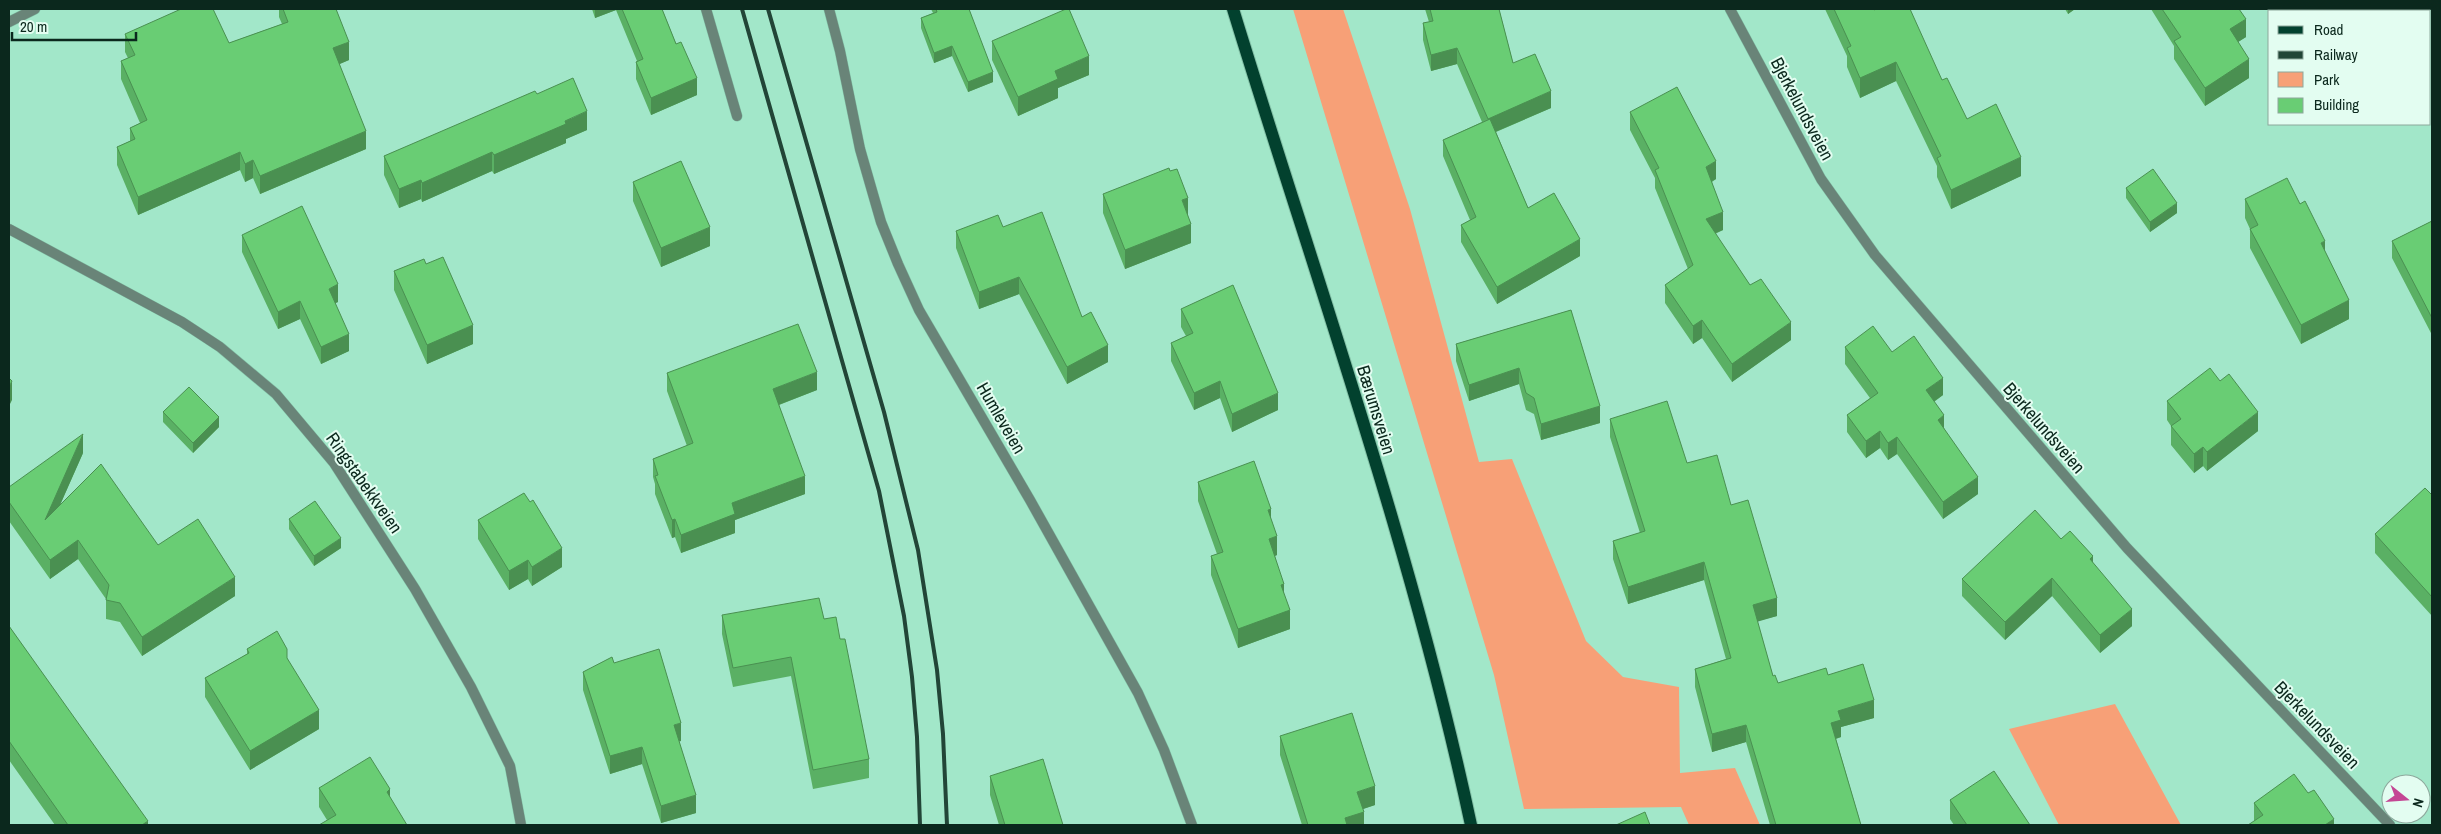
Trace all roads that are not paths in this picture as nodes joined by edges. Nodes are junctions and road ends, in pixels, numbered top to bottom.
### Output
1 (35, 9) edge
2 (706, 9) edge
3 (829, 9) edge
4 (1233, 9) edge
5 (1730, 9) edge
6 (9, 22) edge
7 (737, 116) dead end
8 (9, 229) edge
9 (522, 825) edge
10 (1192, 825) edge
11 (1471, 825) edge
12 (2390, 825) edge

1 - 6 street
2 - 7 street
3 - 10 street, Humleveien
4 - 11 main road, Bærumsveien
5 - 12 street, Bjerkelundsveien
8 - 9 street, Ringstabekkveien

